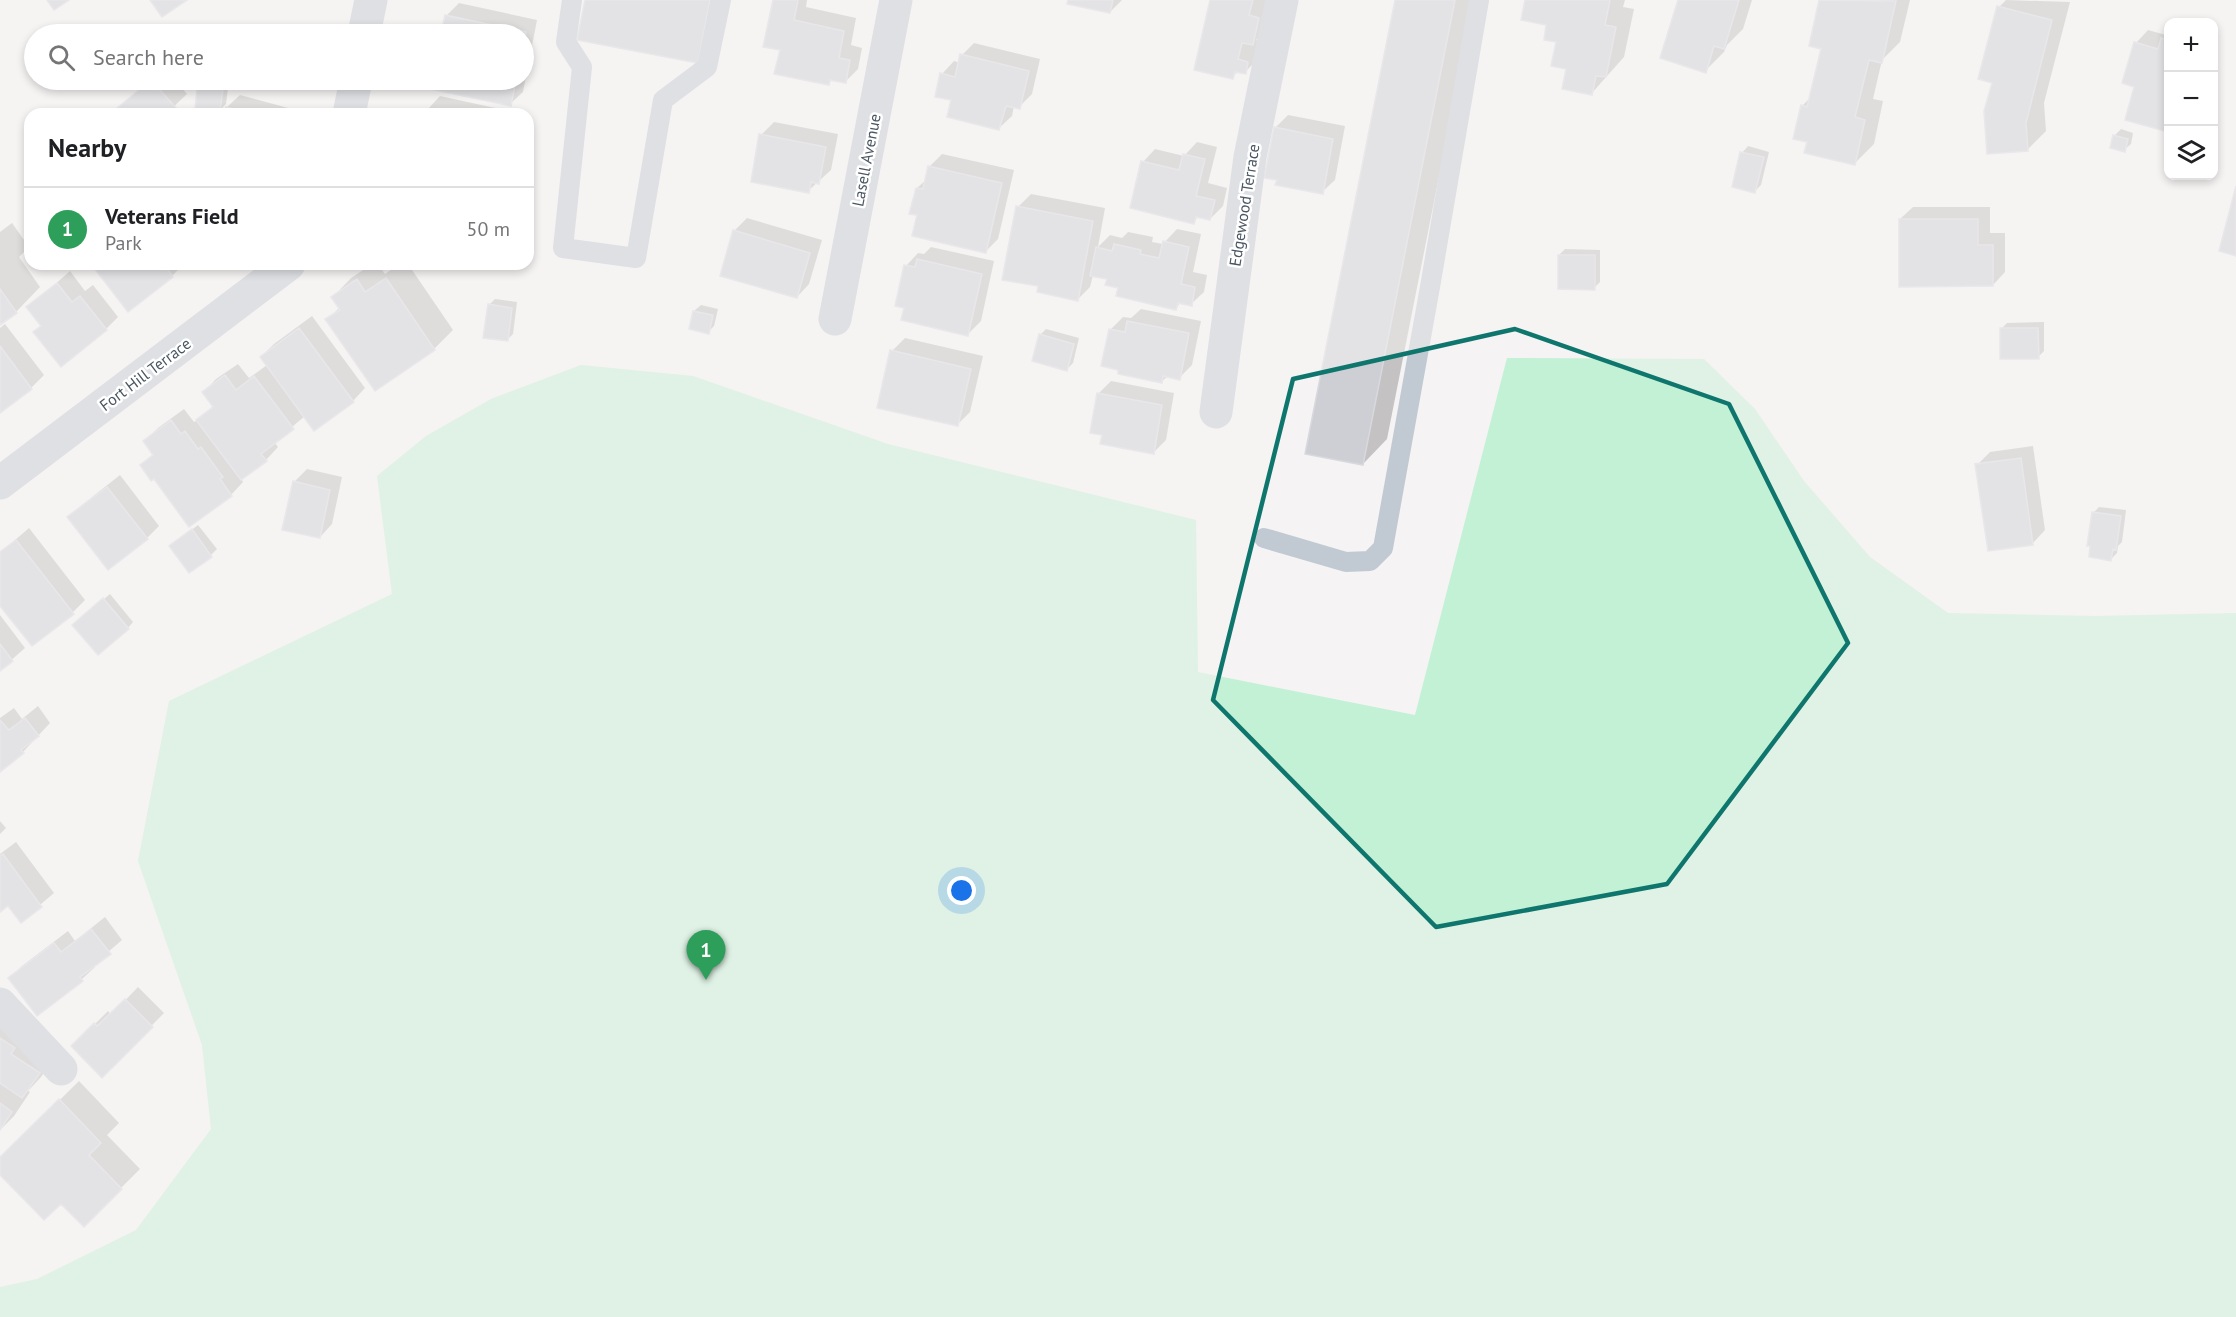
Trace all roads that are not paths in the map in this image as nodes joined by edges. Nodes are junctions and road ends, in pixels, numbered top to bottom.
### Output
1 (371, 0) edge
2 (572, 0) edge
3 (721, 0) edge
4 (896, 0) edge
5 (1282, 0) edge
6 (1479, 0) edge
7 (366, 24) edge
8 (354, 90) edge
9 (351, 108) edge
10 (282, 270) edge
11 (835, 319) dead end
12 (1216, 412) dead end
13 (0, 483) edge
14 (1264, 538) dead end
15 (0, 1004) edge
16 (61, 1069) dead end

1 - 7 street
2 - 3 lane
4 - 11 street, Lasell Avenue
5 - 12 street, Edgewood Terrace
6 - 14 lane
8 - 9 street
10 - 13 street, Fort Hill Terrace
15 - 16 street

